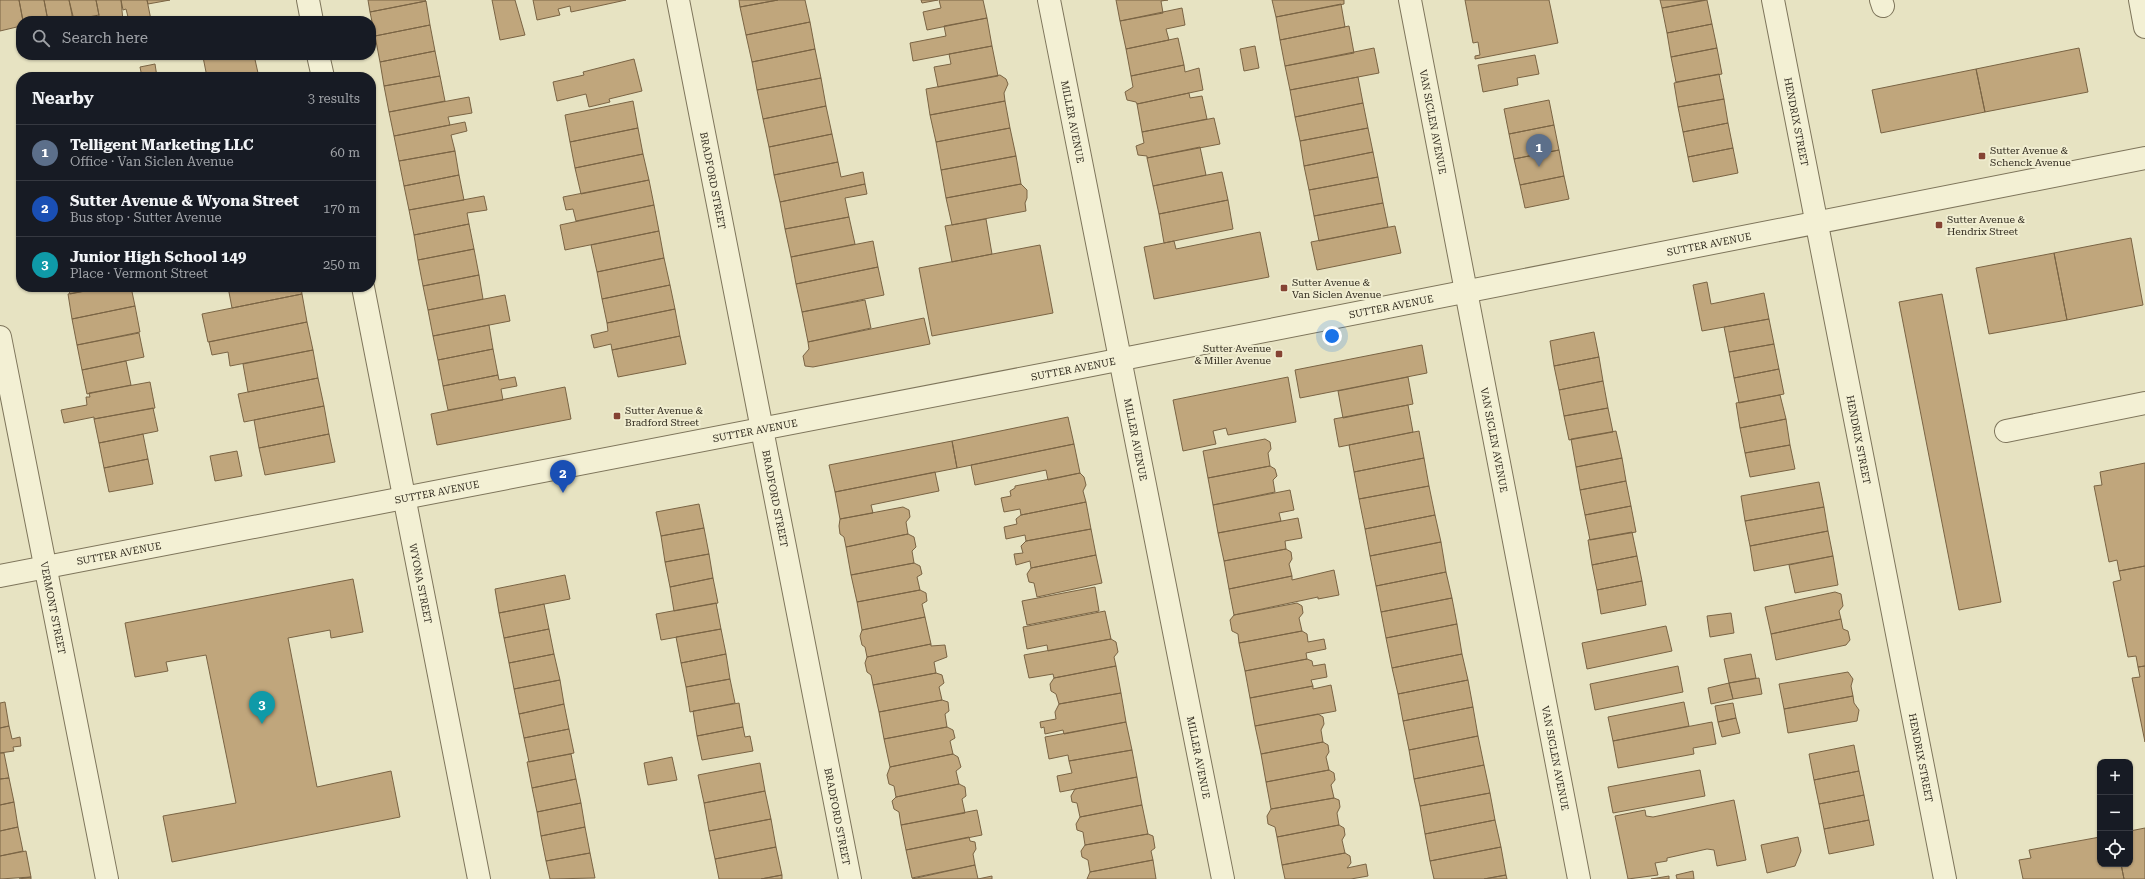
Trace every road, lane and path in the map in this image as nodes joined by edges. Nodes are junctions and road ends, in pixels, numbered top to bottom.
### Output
1 (308, 0) edge
2 (678, 0) edge
3 (1049, 0) edge
4 (1410, 0) edge
5 (1773, 0) edge
6 (2140, 0) edge
7 (311, 16) edge
8 (2145, 27) edge
9 (319, 60) edge
10 (321, 72) edge
11 (2145, 158) edge
12 (1817, 222) junction
13 (1465, 291) junction
14 (364, 292) edge
15 (0, 337) edge
16 (1121, 359) junction
17 (2145, 403) edge
18 (760, 428) junction
19 (2006, 431) dead end
20 (404, 497) junction
21 (46, 567) junction
22 (0, 576) edge
23 (107, 879) edge
24 (479, 879) edge
25 (850, 879) edge
26 (1223, 879) edge
27 (1579, 879) edge
28 (1945, 879) edge

1 - 7 street
2 - 18 street, BRADFORD STREET
3 - 16 street, MILLER AVENUE
4 - 13 street, VAN SICLEN AVENUE
5 - 12 street, HENDRIX STREET
6 - 8 street
9 - 10 street
11 - 12 street, SUTTER AVENUE
12 - 13 street, SUTTER AVENUE
12 - 28 street, HENDRIX STREET
13 - 16 street, SUTTER AVENUE
13 - 27 street, VAN SICLEN AVENUE
14 - 20 street, WYONA STREET
15 - 21 street, VERMONT STREET
16 - 18 street, SUTTER AVENUE
16 - 26 street, MILLER AVENUE
17 - 19 street
18 - 20 street, SUTTER AVENUE
18 - 25 street, BRADFORD STREET
20 - 21 street, SUTTER AVENUE
20 - 24 street, WYONA STREET
21 - 22 street, SUTTER AVENUE
21 - 23 street, VERMONT STREET

